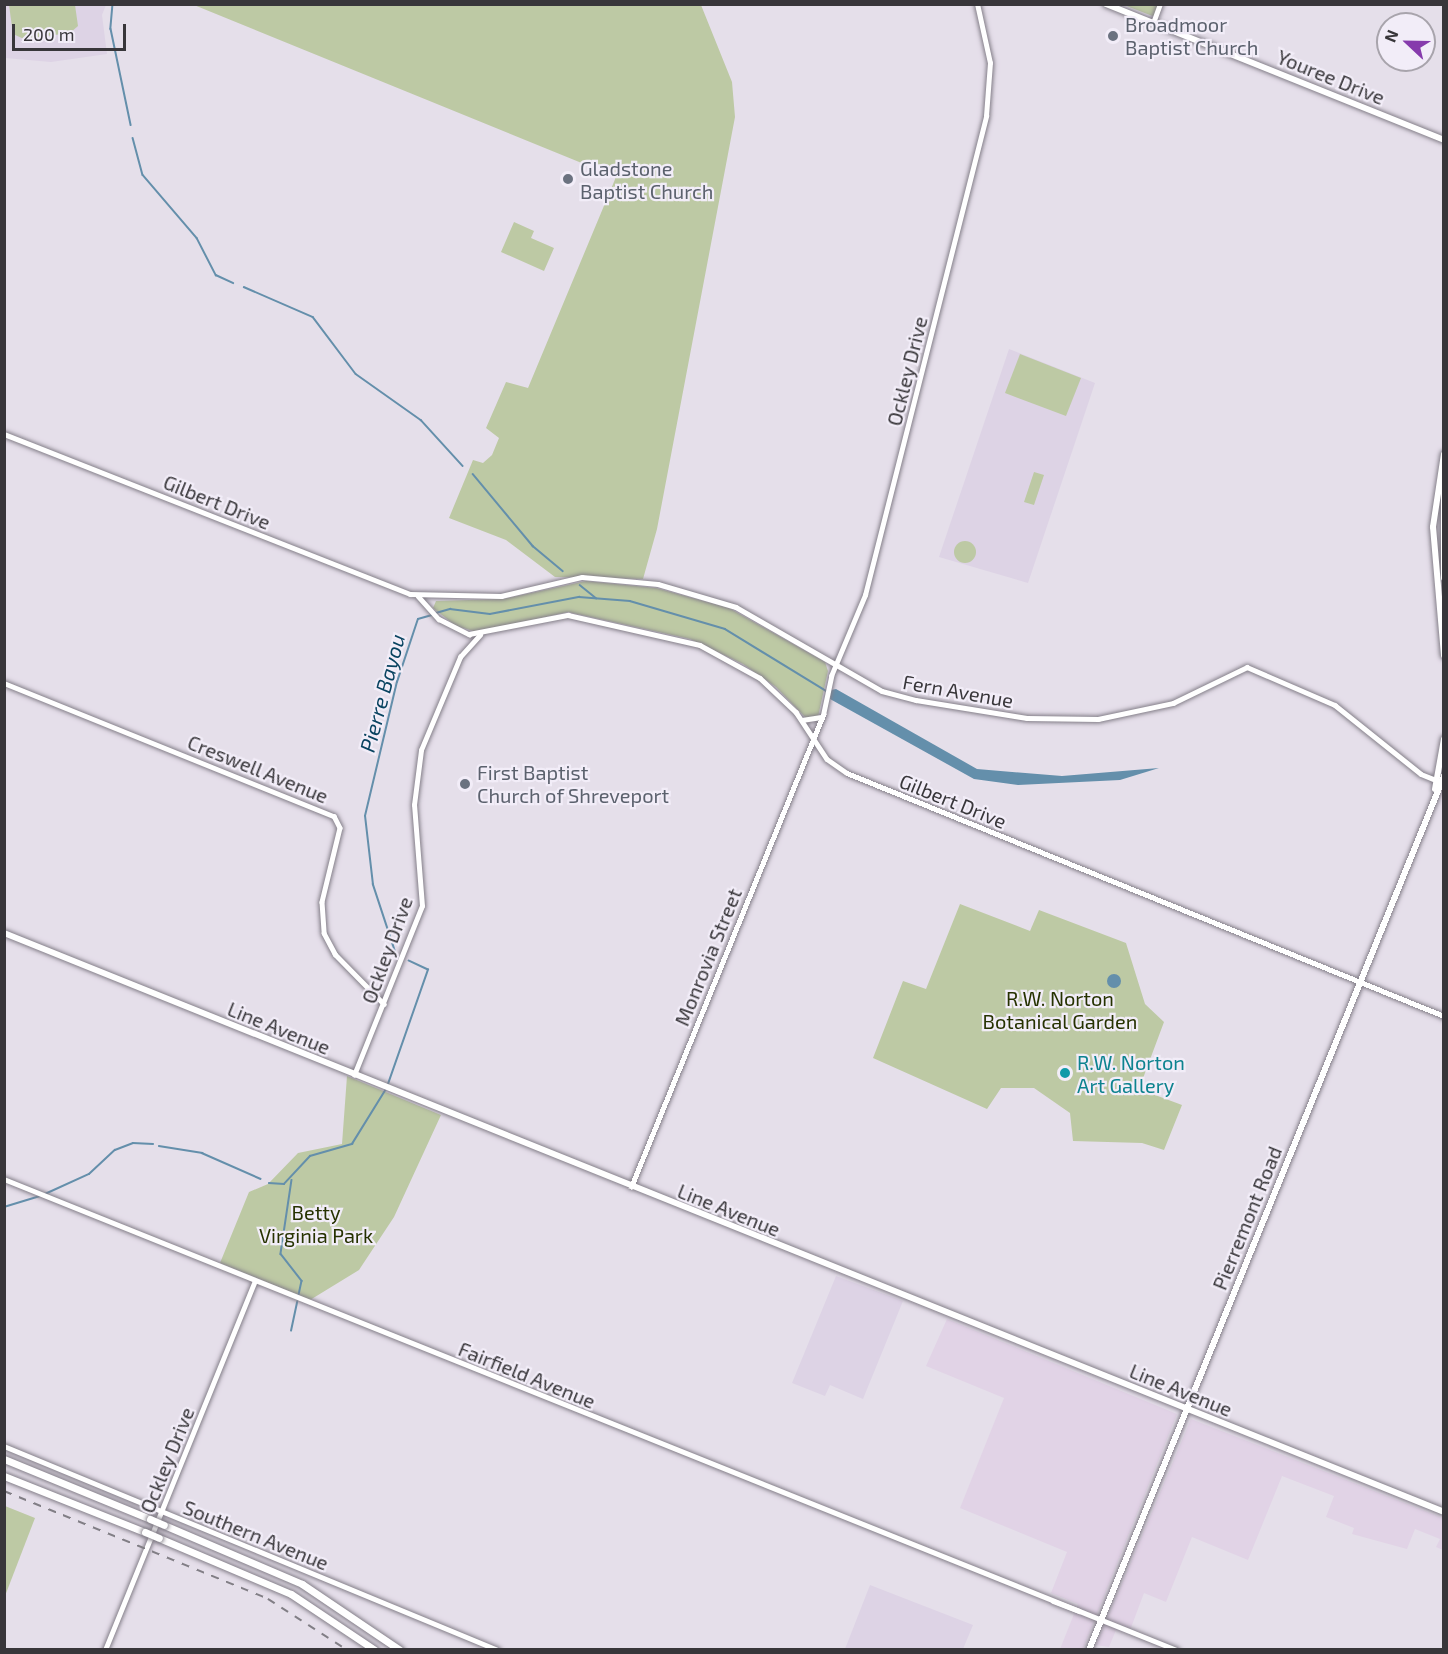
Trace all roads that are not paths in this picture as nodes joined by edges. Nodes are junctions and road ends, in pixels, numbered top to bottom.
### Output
1 (977, 4) edge
2 (1106, 4) edge
3 (1160, 4) edge
4 (1153, 23) junction
5 (1443, 140) edge
6 (4, 434) edge
7 (1443, 454) edge
8 (1442, 465) edge
9 (1443, 481) edge
10 (1437, 513) junction
11 (1443, 578) edge
12 (418, 596) junction
13 (1441, 609) edge
14 (480, 635) junction
15 (1443, 656) edge
16 (836, 664) junction
17 (4, 683) edge
18 (823, 712) junction
19 (802, 720) junction
20 (813, 737) junction
21 (1443, 739) edge
22 (1442, 781) edge
23 (4, 933) edge
24 (1360, 983) junction
25 (384, 1004) junction
26 (1443, 1016) edge
27 (353, 1076) junction
28 (4, 1179) edge
29 (631, 1188) junction
30 (255, 1281) junction
31 (1187, 1410) junction
32 (4, 1446) edge
33 (4, 1459) edge
34 (4, 1476) edge
35 (1443, 1512) edge
36 (161, 1513) junction
37 (1102, 1619) junction
38 (105, 1650) edge
39 (375, 1650) edge
40 (400, 1650) edge
41 (498, 1650) edge
42 (1089, 1650) edge
43 (1177, 1650) edge

1 - 16 street, Ockley Drive
2 - 4 main road, Youree Drive
3 - 4 street
4 - 5 main road, Youree Drive
6 - 12 street, Gilbert Drive
7 - 8 main road
8 - 10 main road
9 - 10 main road
10 - 11 main road
10 - 13 main road
12 - 14 street
12 - 16 street, Fern Avenue
13 - 15 main road
14 - 19 street, Gilbert Drive
14 - 25 street, Ockley Drive
16 - 18 street, Ockley Drive
16 - 22 street, Fern Avenue
17 - 25 street, Creswell Avenue
18 - 19 street
18 - 20 street, Ockley Drive
19 - 20 street, Gilbert Drive
20 - 24 street, Gilbert Drive
20 - 29 street, Monrovia Street
21 - 22 main road, Pierremont Road
22 - 24 main road, Pierremont Road
23 - 27 main road, Line Avenue
24 - 26 street, Gilbert Drive
24 - 31 main road, Pierremont Road
25 - 27 street, Ockley Drive
27 - 29 main road, Line Avenue
28 - 30 street, Fairfield Avenue
29 - 31 main road, Line Avenue
30 - 36 street, Ockley Drive
30 - 37 street, Fairfield Avenue
31 - 35 main road, Line Avenue
31 - 37 main road, Pierremont Road
32 - 36 street, Southern Avenue
33 - 40 highway, bridge
34 - 39 highway, bridge
36 - 38 street, Ockley Drive
36 - 41 street, Southern Avenue
37 - 42 main road, Pierremont Road
37 - 43 street, Fairfield Avenue

